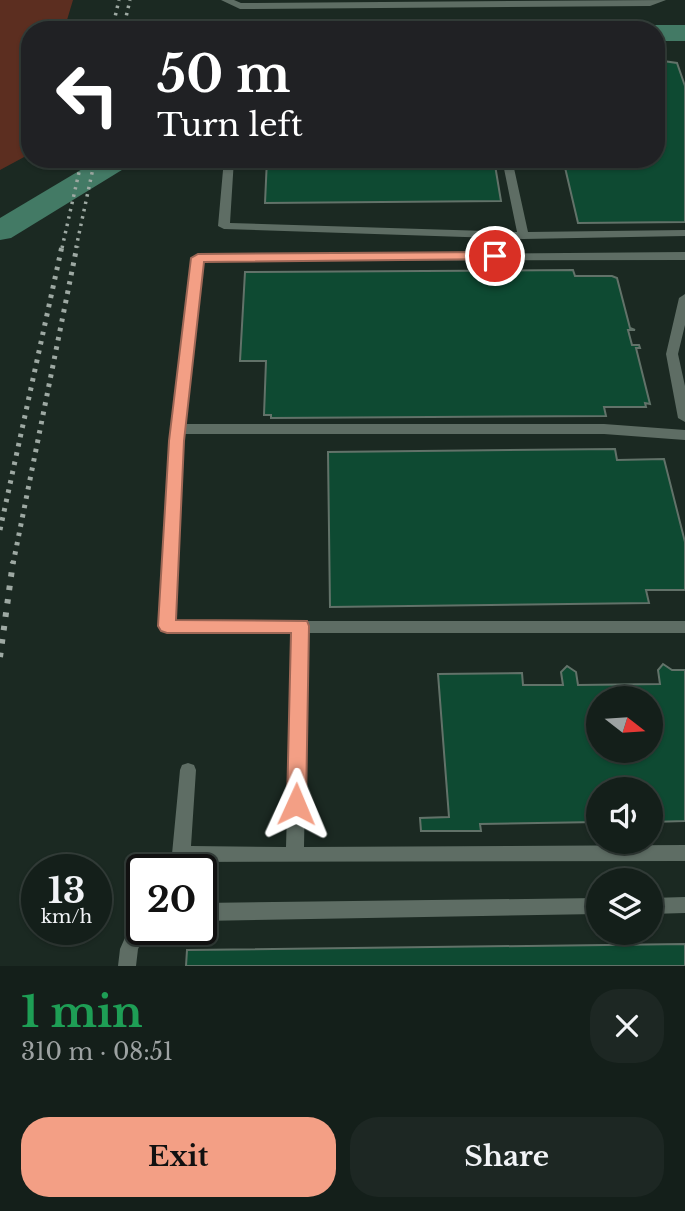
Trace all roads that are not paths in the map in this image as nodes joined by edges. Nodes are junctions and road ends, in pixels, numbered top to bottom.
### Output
1 (226, 0) edge
2 (661, 0) edge
3 (665, 33) edge
4 (685, 33) edge
5 (105, 168) edge
6 (228, 168) edge
7 (509, 168) edge
8 (0, 232) edge
9 (685, 233) edge
10 (523, 236) junction
11 (685, 256) edge
12 (685, 299) edge
13 (685, 418) edge
14 (178, 429) junction
15 (685, 435) edge
16 (300, 626) junction
17 (685, 627) edge
18 (188, 770) dead end
19 (685, 853) edge
20 (295, 855) junction
21 (685, 905) edge
22 (586, 906) edge
23 (663, 906) edge
24 (217, 912) edge
25 (131, 945) edge
26 (127, 966) edge

1 - 2 lane
3 - 4 street
5 - 8 street
6 - 10 lane
7 - 10 lane
9 - 10 lane
11 - 14 lane
12 - 13 lane
14 - 15 lane
14 - 16 lane
16 - 17 lane
16 - 20 lane
18 - 20 lane
19 - 20 lane
21 - 23 lane
22 - 24 lane
25 - 26 lane

